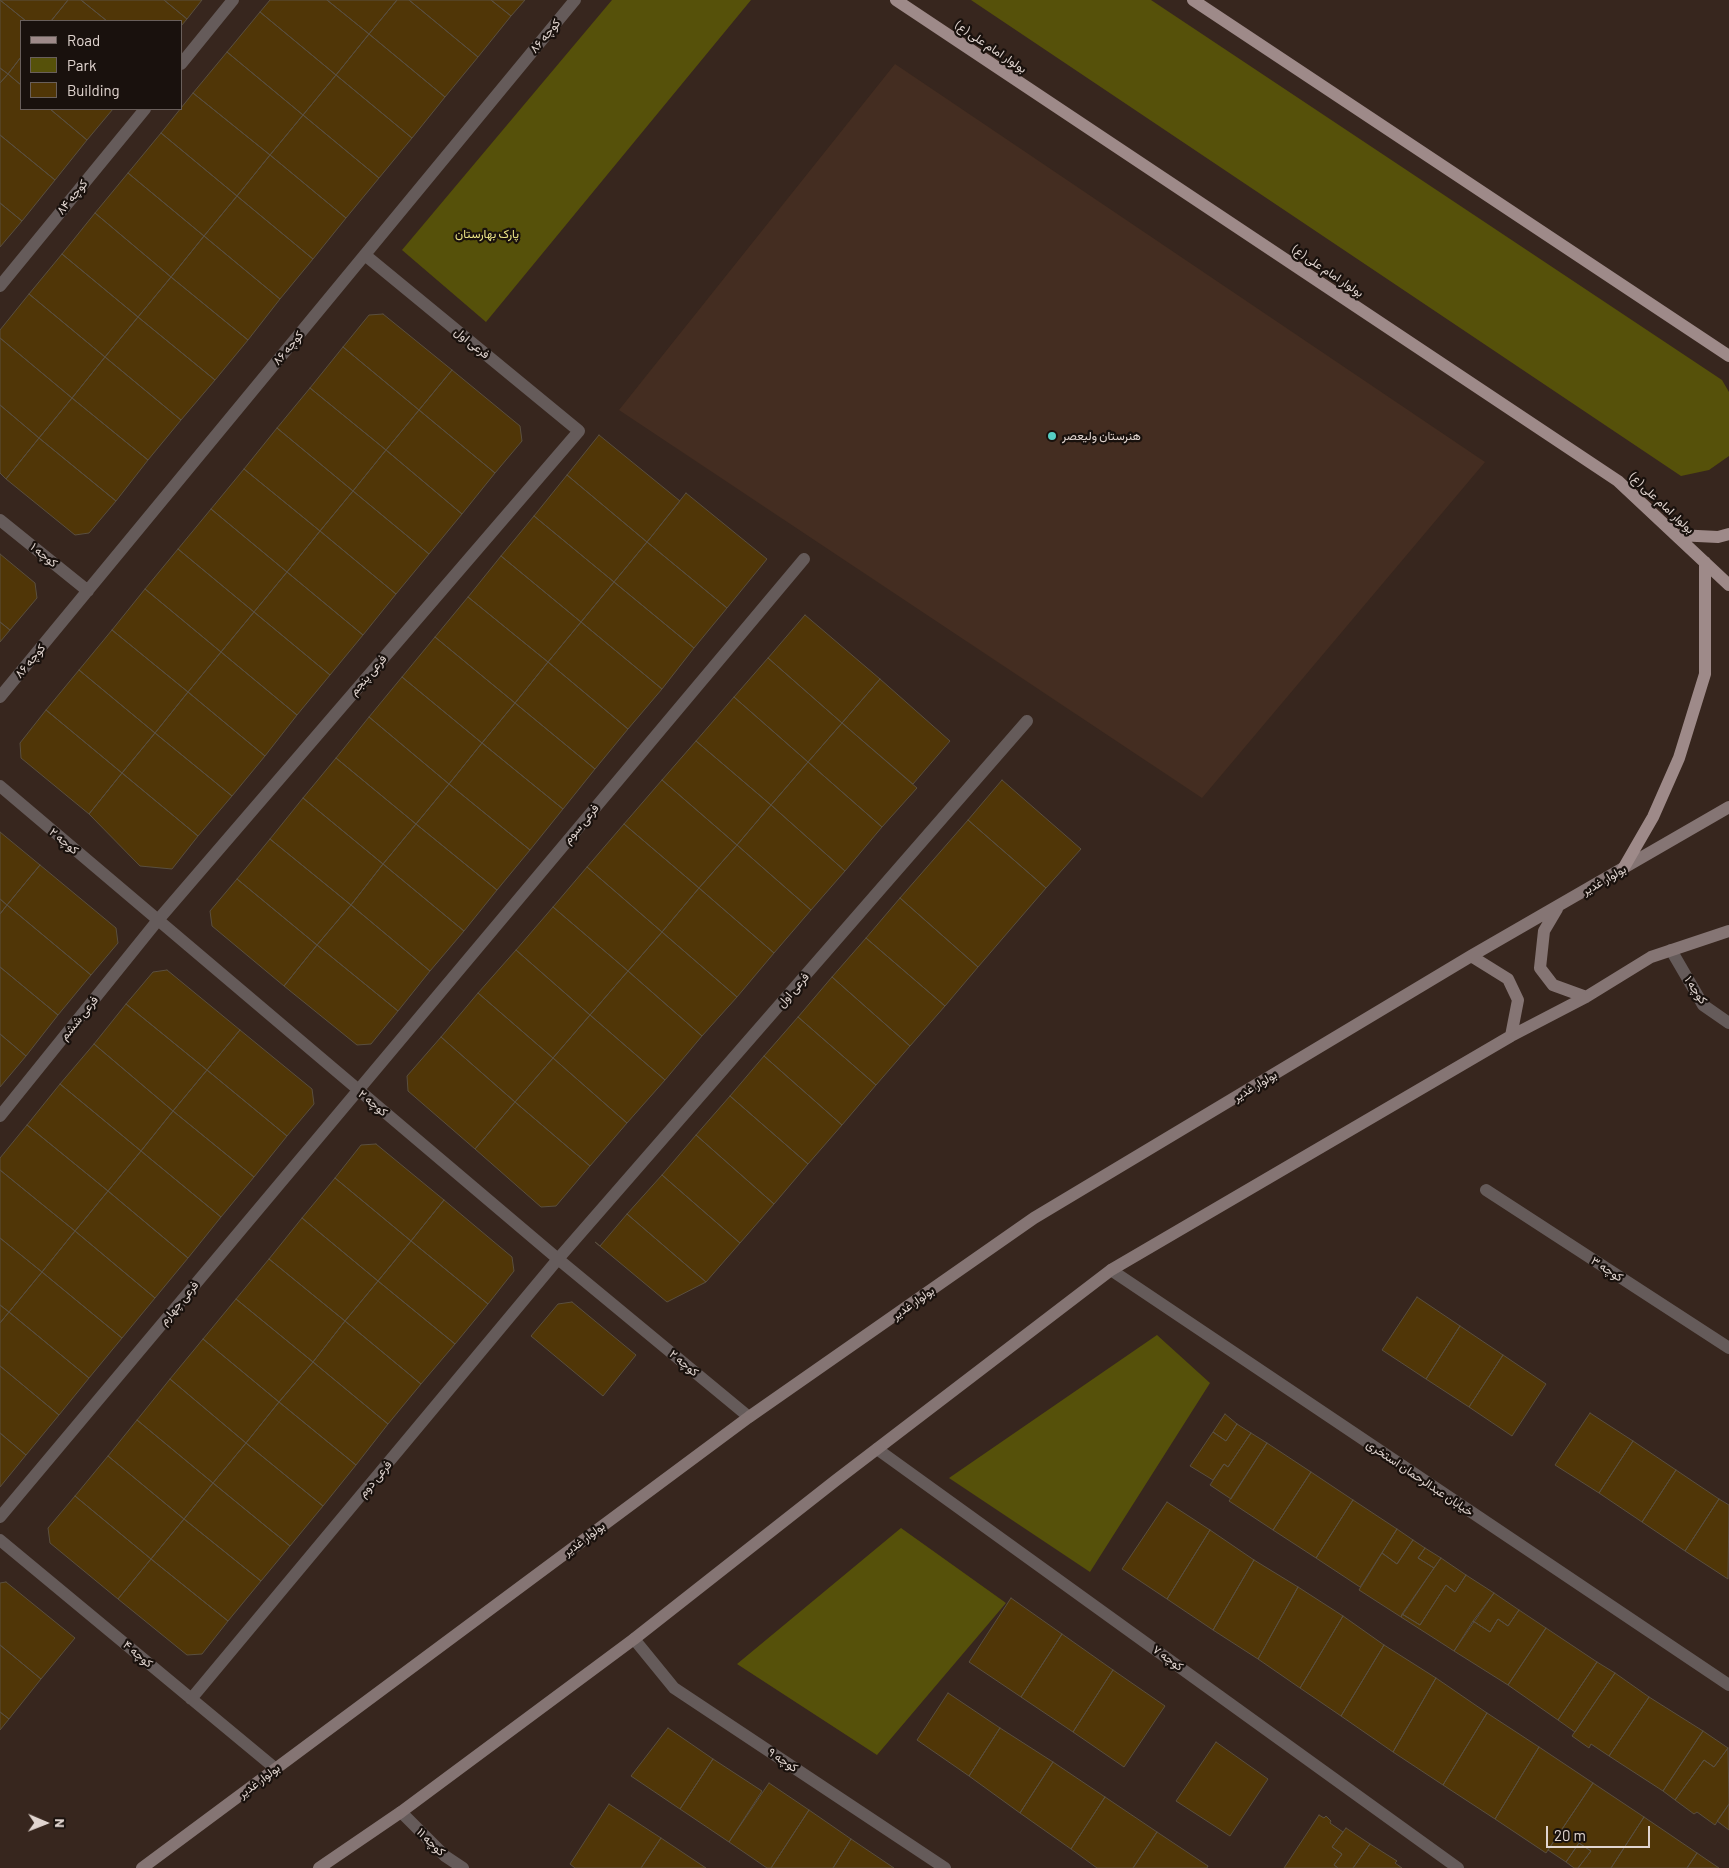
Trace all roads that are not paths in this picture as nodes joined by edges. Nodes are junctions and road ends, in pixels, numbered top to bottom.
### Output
1 (234, 0) edge
2 (575, 0) edge
3 (896, 0) edge
4 (1193, 0) edge
5 (182, 63) edge
6 (143, 110) edge
7 (365, 255) junction
8 (0, 286) edge
9 (1729, 356) edge
10 (579, 431) joint
11 (0, 520) edge
12 (1729, 534) edge
13 (1677, 535) junction
14 (804, 559) dead end
15 (1704, 562) junction
16 (1729, 585) edge
17 (88, 591) junction
18 (0, 697) edge
19 (1027, 721) dead end
20 (0, 786) edge
21 (1729, 807) edge
22 (1623, 869) junction
23 (1558, 907) junction
24 (158, 920) junction
25 (1729, 931) edge
26 (1671, 950) junction
27 (1471, 956) junction
28 (1586, 997) junction
29 (1729, 1023) edge
30 (1510, 1036) junction
31 (357, 1089) junction
32 (0, 1116) edge
33 (1486, 1190) dead end
34 (558, 1259) junction
35 (1111, 1270) junction
36 (1729, 1348) edge
37 (749, 1417) junction
38 (877, 1449) junction
39 (0, 1517) edge
40 (0, 1540) edge
41 (634, 1639) junction
42 (1729, 1685) edge
43 (192, 1699) junction
44 (276, 1769) junction
45 (401, 1812) junction
46 (142, 1868) edge
47 (319, 1868) edge
48 (463, 1868) edge
49 (945, 1868) edge
50 (1458, 1868) edge

1 - 5 street
2 - 7 street, کوچه ۸۶
3 - 13 main road, بولوار امام علی (ع)
4 - 9 main road
6 - 8 street, کوچه ۸۴
7 - 10 street, فرعی اول
7 - 17 street, کوچه ۸۶
10 - 24 street, فرعی پنجم
11 - 17 street, کوچه ۱
12 - 13 main road
13 - 15 main road, بولوار امام علی (ع)
14 - 31 street, فرعی سوم
15 - 16 main road, بولوار امام علی (ع)
15 - 22 main road
17 - 18 street, کوچه ۸۶
19 - 34 street, فرعی اول
20 - 24 street, کوچه ۲
21 - 22 street, بولوار غدیر
22 - 23 street, بولوار غدیر
23 - 27 street, بولوار غدیر
23 - 28 street
24 - 31 street, کوچه ۲
24 - 32 street, فرعی ششم
25 - 26 street
26 - 28 street
26 - 29 street, کوچه ۱
27 - 30 street
27 - 37 street, بولوار غدیر
28 - 30 street
30 - 35 street
31 - 34 street, کوچه ۲
31 - 39 street, فرعی چهارم
33 - 36 street, کوچه ۳
34 - 37 street, کوچه ۲
34 - 43 street, فرعی دوم
35 - 38 street
35 - 42 street, خیابان عبدالرحمان استخری
37 - 44 street, بولوار غدیر
38 - 41 street
38 - 50 street, کوچه ۷
40 - 43 street, کوچه ۴
41 - 45 street
41 - 49 street, کوچه ۹
43 - 44 street, کوچه ۴
44 - 46 street, بولوار غدیر
45 - 47 street
45 - 48 street, کوچه ۱۱

